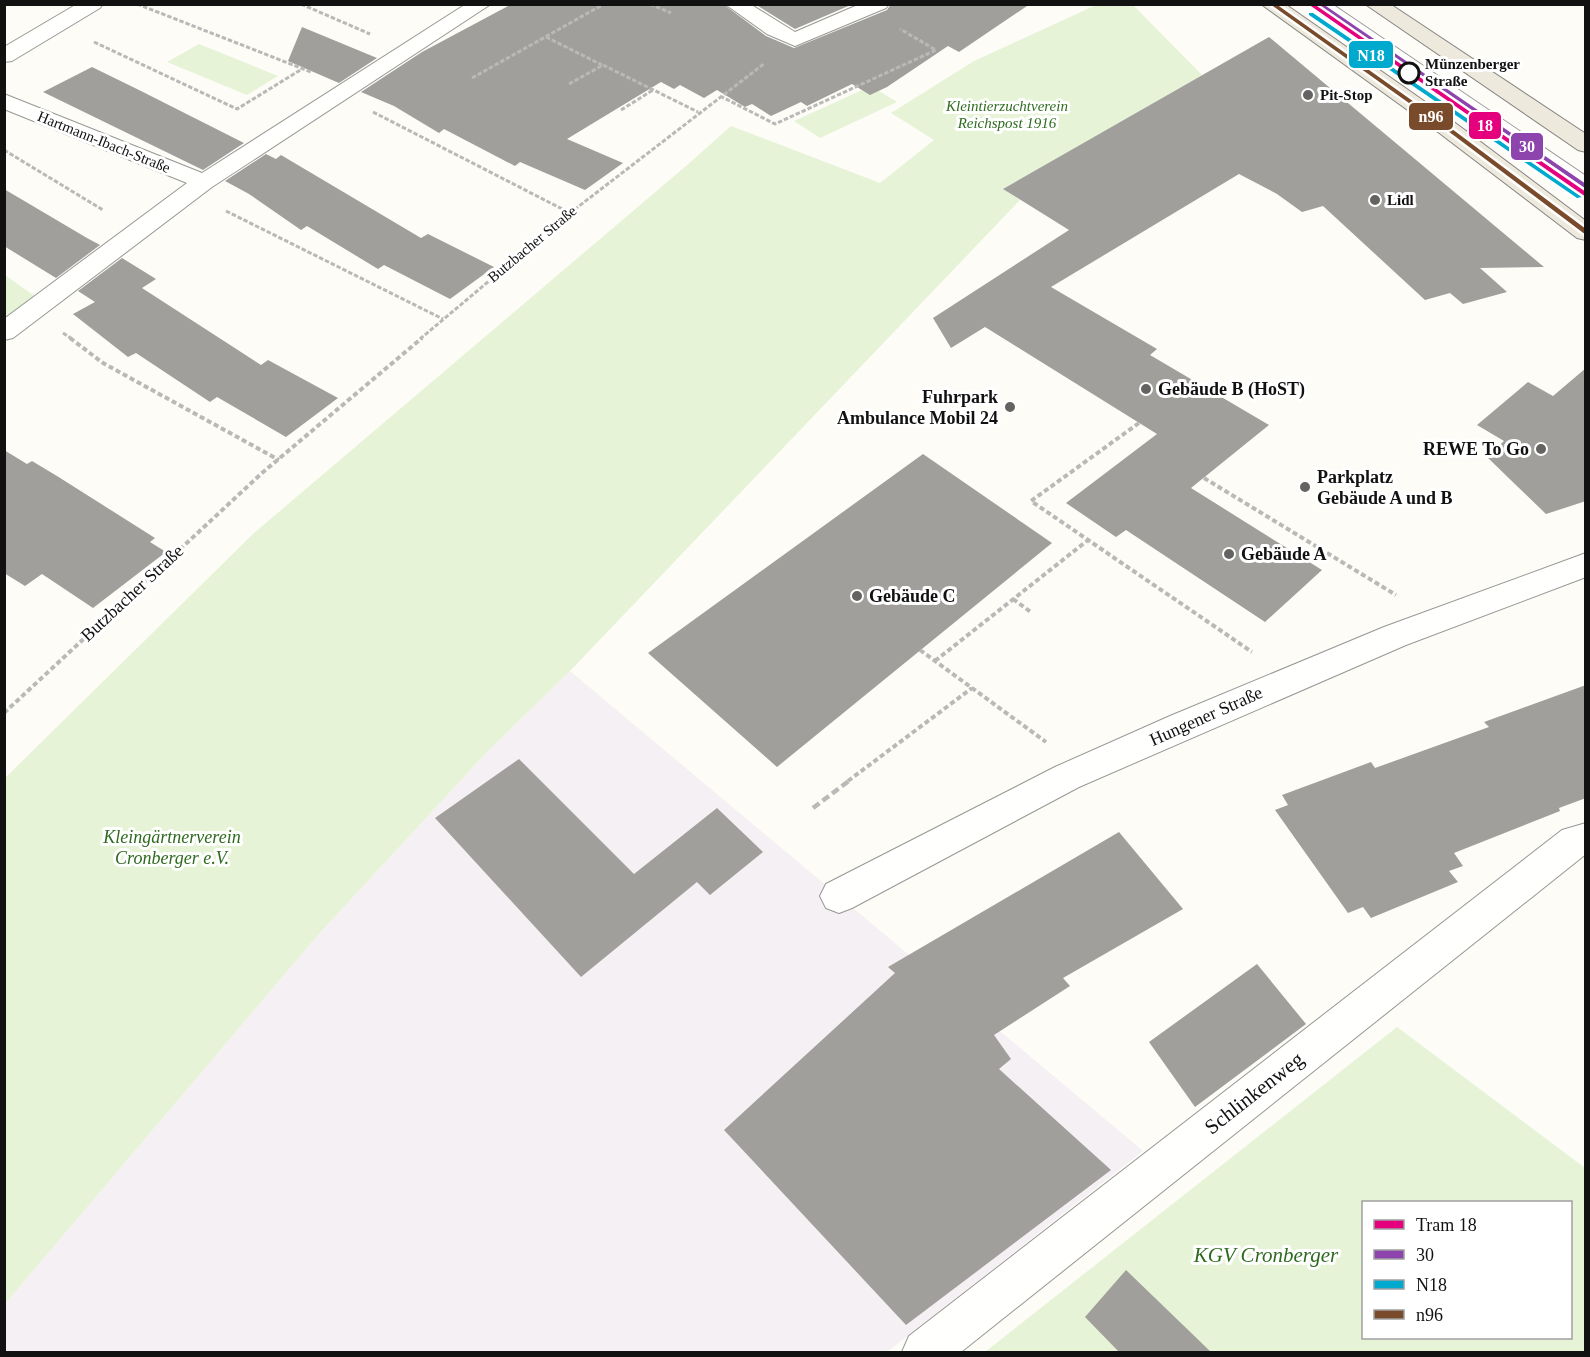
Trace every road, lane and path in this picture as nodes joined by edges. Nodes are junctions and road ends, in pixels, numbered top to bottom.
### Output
1 (93, 4) edge
2 (137, 4) edge
3 (301, 4) edge
4 (481, 4) edge
5 (604, 4) edge
6 (650, 4) edge
7 (735, 4) edge
8 (1271, 4) edge
9 (1318, 4) edge
10 (1375, 4) edge
11 (873, 7) edge
12 (671, 14) dead end
13 (58, 25) junction
14 (371, 34) dead end
15 (546, 36) junction
16 (795, 40) junction
17 (4, 56) edge
18 (603, 65) junction
19 (302, 69) junction
20 (472, 78) dead end
21 (569, 84) dead end
22 (654, 90) junction
23 (345, 91) junction
24 (720, 96) junction
25 (4, 101) edge
26 (621, 110) dead end
27 (698, 112) junction
28 (1586, 145) edge
29 (4, 150) edge
30 (197, 187) junction
31 (1586, 187) edge
32 (103, 210) dead end
33 (570, 213) junction
34 (1586, 234) edge
35 (32, 310) junction
36 (443, 319) junction
37 (4, 332) edge
38 (1139, 423) dead end
39 (279, 460) junction
40 (1204, 478) dead end
41 (1088, 540) junction
42 (1586, 564) edge
43 (1013, 599) junction
44 (1404, 600) dead end
45 (1032, 613) dead end
46 (920, 650) dead end
47 (1256, 654) dead end
48 (935, 661) junction
49 (972, 688) junction
50 (4, 713) edge
51 (1052, 746) dead end
52 (813, 808) dead end
53 (1586, 838) edge
54 (839, 896) dead end
55 (925, 1353) edge

1 - 13 street
2 - 19 path
3 - 14 path
4 - 23 street
5 - 15 path
6 - 12 path
7 - 16 street
8 - 34 main road
9 - 31 street
10 - 28 main road
11 - 16 street
11 - 24 path
13 - 17 street
13 - 19 path
15 - 18 path
15 - 20 path
16 - 24 path, Butzbacher Straße
18 - 21 path
18 - 22 path
19 - 23 path
22 - 26 path
22 - 27 path
23 - 30 street
23 - 33 path
24 - 27 path, Butzbacher Straße
25 - 30 street, Hartmann-Ibach-Straße
27 - 33 path, Butzbacher Straße
29 - 32 path
30 - 35 street
30 - 36 path
33 - 36 path, Butzbacher Straße
35 - 37 street
35 - 39 path
36 - 39 path, Butzbacher Straße
38 - 41 path
39 - 50 path, Butzbacher Straße
40 - 44 path
41 - 43 path
41 - 47 path
42 - 54 street, Hungener Straße
43 - 45 path
43 - 48 path
46 - 48 path
48 - 49 path
49 - 51 path
49 - 52 path
53 - 55 street, Schlinkenweg

